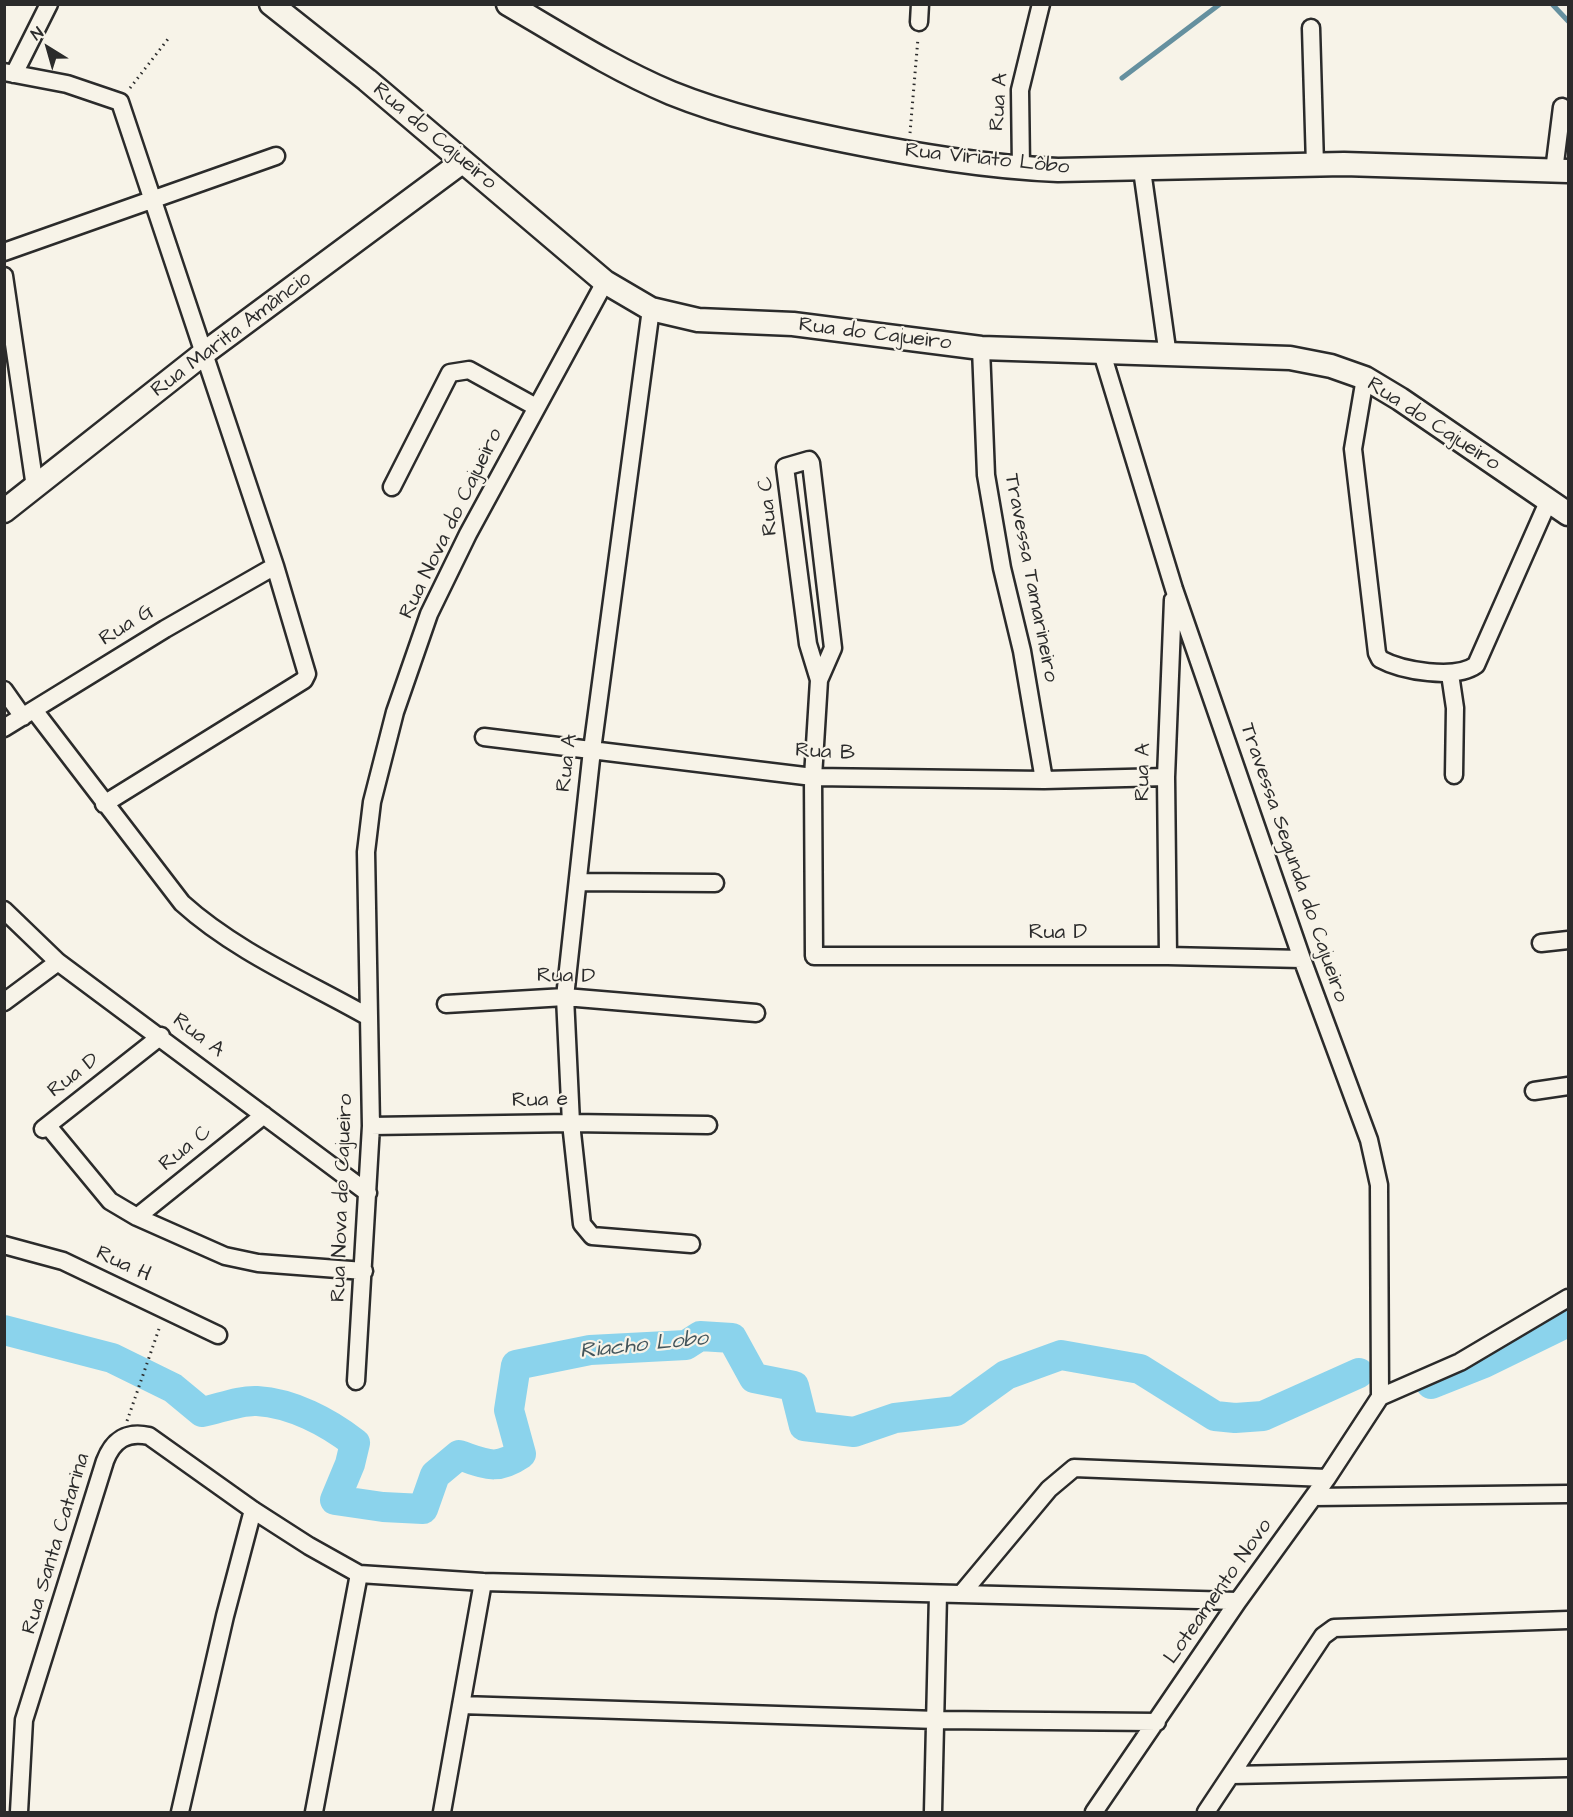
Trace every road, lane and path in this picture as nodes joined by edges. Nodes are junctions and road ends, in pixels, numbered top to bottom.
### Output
1 (49, 4) edge
2 (271, 4) edge
3 (508, 4) edge
4 (920, 4) edge
5 (1041, 4) edge
6 (919, 22) joint
7 (1311, 28) dead end
8 (168, 39) dead end
9 (9, 73) edge
10 (120, 102) junction
11 (1562, 107) dead end
12 (908, 153) junction
13 (276, 156) dead end
14 (462, 162) junction
15 (1315, 165) junction
16 (1021, 168) junction
17 (1142, 170) junction
18 (1561, 171) edge
19 (152, 199) junction
20 (4, 252) edge
21 (4, 276) edge
22 (605, 282) junction
23 (651, 309) junction
24 (981, 348) junction
25 (1102, 353) junction
26 (203, 354) junction
27 (1168, 356) junction
28 (1365, 378) junction
29 (536, 406) junction
30 (35, 487) junction
31 (392, 487) dead end
32 (1548, 502) junction
33 (4, 511) edge
34 (1569, 514) edge
35 (275, 566) junction
36 (826, 582) junction
37 (800, 583) junction
38 (1174, 589) junction
39 (1450, 674) junction
40 (819, 680) junction
41 (4, 690) edge
42 (28, 713) junction
43 (4, 728) edge
44 (484, 737) dead end
45 (592, 750) junction
46 (1454, 775) dead end
47 (813, 777) junction
48 (1166, 777) junction
49 (1044, 780) junction
50 (104, 804) junction
51 (578, 882) junction
52 (715, 883) dead end
53 (4, 910) edge
54 (1569, 940) edge
55 (1540, 943) dead end
56 (814, 956) joint
57 (1168, 956) junction
58 (1302, 959) junction
59 (58, 962) junction
60 (564, 997) junction
61 (4, 1002) edge
62 (447, 1004) dead end
63 (756, 1013) dead end
64 (367, 1016) junction
65 (161, 1036) junction
66 (1569, 1086) edge
67 (1534, 1091) dead end
68 (264, 1115) junction
69 (571, 1123) junction
70 (708, 1125) dead end
71 (371, 1126) junction
72 (368, 1193) junction
73 (137, 1218) junction
74 (691, 1244) dead end
75 (4, 1245) edge
76 (364, 1271) junction
77 (1569, 1298) edge
78 (165, 1310) junction
79 (218, 1335) dead end
80 (356, 1382) dead end
81 (1380, 1397) junction
82 (126, 1435) junction
83 (1327, 1478) junction
84 (1569, 1494) edge
85 (1313, 1497) junction
86 (253, 1510) junction
87 (359, 1574) junction
88 (483, 1582) junction
89 (963, 1592) junction
90 (938, 1594) junction
91 (1238, 1601) junction
92 (1569, 1620) edge
93 (461, 1706) junction
94 (937, 1720) junction
95 (1157, 1722) junction
96 (1569, 1768) edge
97 (1232, 1775) junction
98 (19, 1812) edge
99 (180, 1812) edge
100 (314, 1812) edge
101 (442, 1812) edge
102 (933, 1812) edge
103 (1094, 1812) edge
104 (1206, 1812) edge

1 - 9 street
2 - 14 street, Rua do Cajueiro
3 - 12 street, Rua Viriato Lôbo
4 - 6 street
5 - 16 street, Rua A
6 - 12 path
7 - 15 street
8 - 10 path
9 - 10 street
10 - 19 street
11 - 18 street
12 - 16 street, Rua Viriato Lôbo
13 - 19 street
14 - 22 street, Rua do Cajueiro
14 - 26 street, Rua Marita Amâncio
15 - 17 street, Rua Viriato Lôbo
15 - 18 street, Rua Viriato Lôbo
16 - 17 street, Rua Viriato Lôbo
17 - 27 street
19 - 20 street
19 - 26 street
21 - 30 street
22 - 23 street, Rua do Cajueiro
22 - 29 street, Rua Nova do Cajueiro
23 - 24 street, Rua do Cajueiro
23 - 45 street, Rua A
24 - 25 street, Rua do Cajueiro
24 - 49 street, Travessa Tamarineiro
25 - 27 street, Rua do Cajueiro
25 - 38 street, Travessa Segunda do Cajueiro
26 - 30 street, Rua Marita Amâncio
26 - 35 street
27 - 28 street, Rua do Cajueiro
28 - 32 street, Rua do Cajueiro
28 - 39 street
29 - 31 street
29 - 64 street, Rua Nova do Cajueiro
30 - 33 street, Rua Marita Amâncio
32 - 34 street, Rua do Cajueiro
32 - 39 street
35 - 42 street, Rua G
35 - 50 street
36 - 37 street
36 - 37 street, Rua C
36 - 40 street, Rua C
37 - 40 street, Rua C
38 - 48 street, Rua A
38 - 58 street, Travessa Segunda do Cajueiro
39 - 46 street
40 - 47 street, Rua C
41 - 42 street
42 - 43 street, Rua G
42 - 50 street
44 - 45 street, Rua B
45 - 47 street, Rua B
45 - 51 street, Rua A
47 - 49 street, Rua B
47 - 56 street, Rua C
48 - 49 street, Rua B
48 - 57 street, Rua A
50 - 64 street
51 - 52 street
51 - 60 street, Rua A
53 - 59 street, Rua A
54 - 55 street
56 - 57 street, Rua D
57 - 58 street, Rua D
58 - 81 street, Travessa Segunda do Cajueiro
59 - 61 street
59 - 65 street, Rua A
60 - 62 street, Rua D
60 - 63 street, Rua D
60 - 69 street, Rua A
64 - 71 street, Rua Nova do Cajueiro
65 - 68 street, Rua A
65 - 73 street, Rua D
66 - 67 street
68 - 72 street, Rua A
68 - 73 street, Rua C
69 - 70 street, Rua e
69 - 71 street, Rua e
69 - 74 street, Rua A
71 - 72 street, Rua Nova do Cajueiro
72 - 76 street, Rua Nova do Cajueiro
73 - 76 street
75 - 78 street, Rua H
76 - 80 street, Rua Nova do Cajueiro
77 - 81 street
78 - 79 street, Rua H
78 - 82 path
81 - 83 street, Loteamento Novo
82 - 86 street
82 - 98 street, Rua Santa Catarina
83 - 85 street, Loteamento Novo
83 - 89 street
84 - 85 street
85 - 91 street, Loteamento Novo
86 - 87 street
86 - 99 street
87 - 88 street
87 - 100 street
88 - 90 street
88 - 93 street
89 - 90 street
89 - 91 street
90 - 94 street
91 - 95 street, Loteamento Novo
92 - 97 street
93 - 94 street
93 - 101 street
94 - 95 street
94 - 102 street
95 - 103 street, Loteamento Novo
96 - 97 street
97 - 104 street

